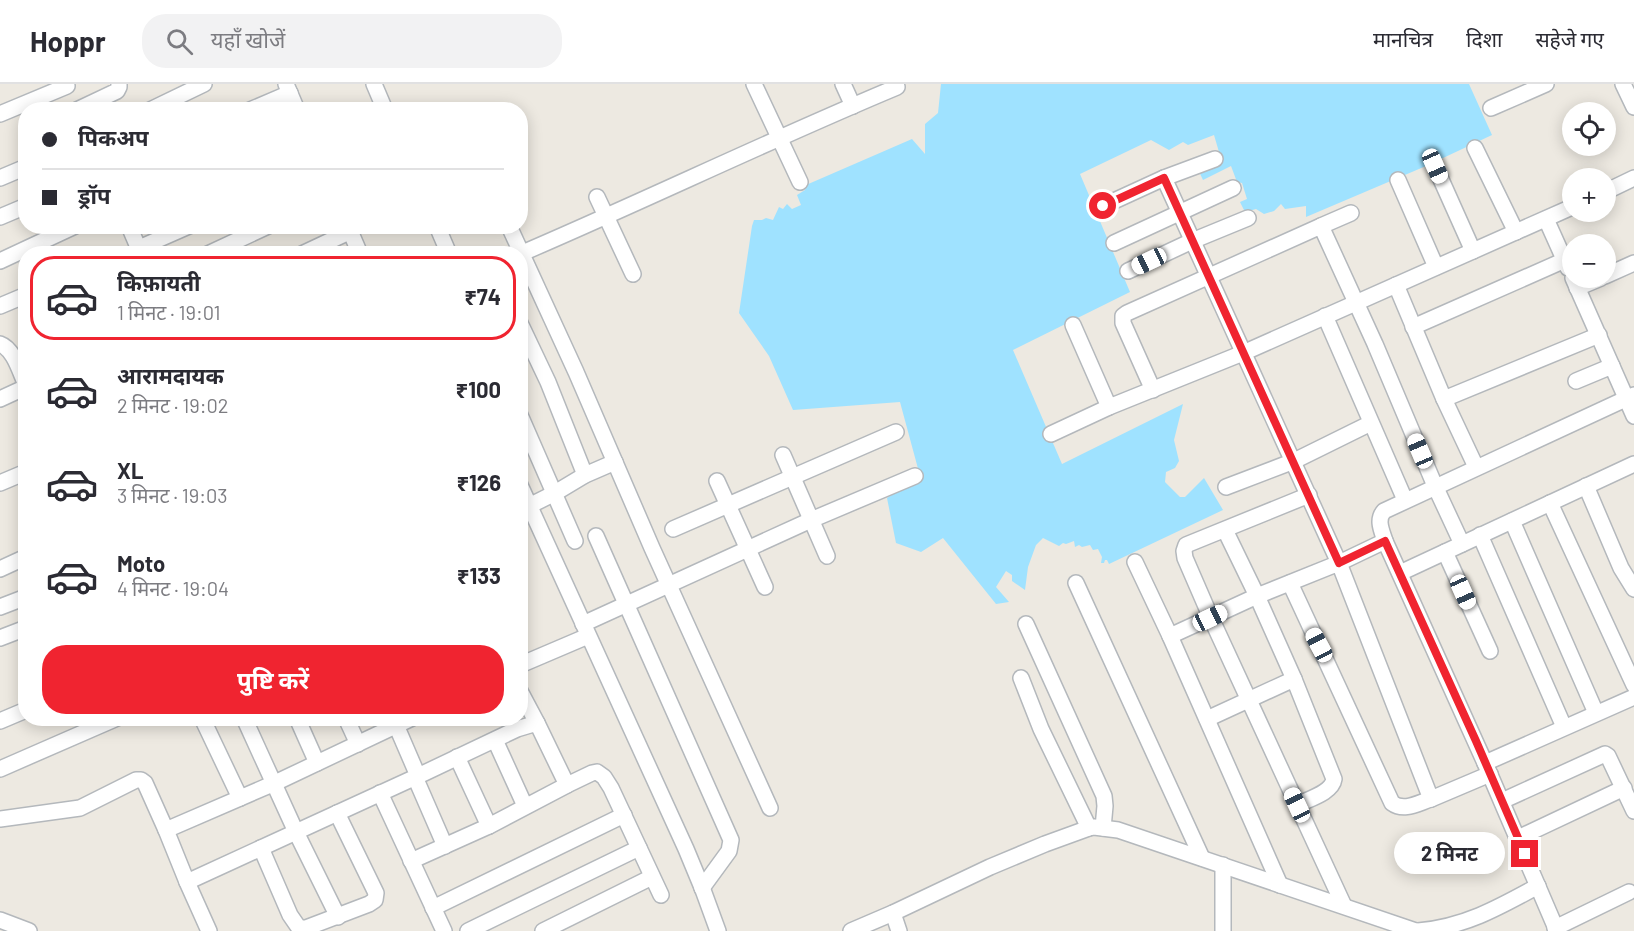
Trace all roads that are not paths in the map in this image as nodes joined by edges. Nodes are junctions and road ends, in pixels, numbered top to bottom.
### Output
1 (119, 84) edge
2 (204, 84) edge
3 (374, 84) edge
4 (754, 84) edge
5 (843, 84) edge
6 (1546, 84) edge
7 (1623, 84) edge
8 (66, 85) edge
9 (897, 87) dead end
10 (288, 88) edge
11 (178, 89) edge
12 (27, 102) edge
13 (73, 102) edge
14 (94, 102) edge
15 (161, 102) edge
16 (264, 102) edge
17 (294, 102) edge
18 (382, 102) edge
19 (18, 106) edge
20 (852, 106) junction
21 (1634, 107) edge
22 (1491, 108) dead end
23 (0, 114) edge
24 (779, 138) junction
25 (1475, 148) dead end
26 (1215, 159) dead end
27 (1435, 166) dead end
28 (18, 170) edge
29 (0, 178) edge
30 (1164, 178) junction
31 (1634, 178) edge
32 (1398, 180) dead end
33 (800, 182) dead end
34 (1616, 187) edge
35 (1233, 188) dead end
36 (597, 197) dead end
37 (1103, 206) dead end
38 (18, 209) edge
39 (1179, 212) junction
40 (1562, 212) edge
41 (1351, 213) dead end
42 (0, 217) edge
43 (605, 218) junction
44 (1248, 218) dead end
45 (1546, 219) junction
46 (1321, 226) junction
47 (1516, 232) junction
48 (58, 234) edge
49 (173, 234) edge
50 (251, 234) edge
51 (340, 234) edge
52 (1192, 241) junction
53 (1114, 243) dead end
54 (32, 246) edge
55 (150, 246) edge
56 (225, 246) edge
57 (317, 246) edge
58 (528, 251) edge
59 (1473, 251) junction
60 (18, 253) edge
61 (1562, 254) edge
62 (0, 261) edge
63 (1562, 261) edge
64 (1634, 263) edge
65 (1436, 267) junction
66 (528, 269) edge
67 (1128, 271) dead end
68 (1616, 271) edge
69 (633, 274) dead end
70 (1208, 276) junction
71 (1396, 285) junction
72 (1578, 288) edge
73 (18, 298) edge
74 (1356, 303) junction
75 (0, 306) edge
76 (1325, 316) junction
77 (1072, 325) dead end
78 (1413, 327) junction
79 (1599, 335) junction
80 (528, 340) edge
81 (0, 344) edge
82 (1243, 354) junction
83 (1612, 366) junction
84 (18, 368) edge
85 (1576, 381) dead end
86 (18, 390) edge
87 (1153, 390) junction
88 (1630, 397) edge
89 (0, 399) edge
90 (1444, 399) junction
91 (1109, 407) junction
92 (1634, 416) edge
93 (1371, 423) junction
94 (896, 432) dead end
95 (528, 433) edge
96 (1051, 434) dead end
97 (783, 455) dead end
98 (1294, 461) junction
99 (615, 462) junction
100 (1476, 467) junction
101 (1633, 468) edge
102 (18, 475) edge
103 (585, 475) junction
104 (915, 476) dead end
105 (792, 477) junction
106 (717, 481) dead end
107 (0, 483) edge
108 (1435, 486) junction
109 (1586, 486) junction
110 (1226, 488) dead end
111 (555, 493) junction
112 (1309, 495) junction
113 (1405, 500) junction
114 (1550, 503) junction
115 (728, 505) junction
116 (528, 506) edge
117 (528, 514) edge
118 (811, 520) junction
119 (1512, 521) junction
120 (673, 529) dead end
121 (1225, 530) junction
122 (1480, 535) junction
123 (596, 536) dead end
124 (575, 541) dead end
125 (1385, 541) junction
126 (1462, 544) junction
127 (748, 549) junction
128 (1445, 552) junction
129 (827, 556) dead end
130 (18, 561) edge
131 (1135, 562) dead end
132 (1339, 563) junction
133 (0, 569) edge
134 (1400, 573) junction
135 (1076, 583) dead end
136 (1290, 583) junction
137 (669, 586) junction
138 (765, 587) dead end
139 (1634, 589) edge
140 (1257, 596) junction
141 (18, 600) edge
142 (626, 605) junction
143 (0, 607) edge
144 (1210, 618) junction
145 (1026, 624) dead end
146 (585, 630) junction
147 (18, 631) edge
148 (1170, 636) junction
149 (0, 638) edge
150 (1490, 651) dead end
151 (528, 661) edge
152 (1021, 678) dead end
153 (1294, 679) junction
154 (1633, 698) edge
155 (1249, 700) junction
156 (528, 706) edge
157 (18, 713) edge
158 (1596, 713) junction
159 (1207, 719) junction
160 (0, 721) edge
161 (537, 723) junction
162 (99, 726) edge
163 (206, 726) edge
164 (248, 726) edge
165 (301, 726) edge
166 (350, 726) edge
167 (387, 726) edge
168 (396, 726) edge
169 (527, 726) edge
170 (528, 726) edge
171 (1564, 727) junction
172 (495, 740) junction
173 (358, 744) junction
174 (457, 757) junction
175 (317, 763) junction
176 (1487, 768) junction
177 (0, 769) edge
178 (416, 776) junction
179 (274, 783) junction
180 (567, 786) junction
181 (1624, 788) junction
182 (380, 793) junction
183 (240, 798) junction
184 (1431, 799) junction
185 (1502, 801) junction
186 (1297, 805) junction
187 (525, 806) junction
188 (770, 808) dead end
189 (1634, 812) edge
190 (337, 813) junction
191 (624, 815) junction
192 (0, 819) edge
193 (489, 826) junction
194 (1096, 828) junction
195 (166, 831) junction
196 (297, 832) junction
197 (1518, 838) junction
198 (445, 846) junction
199 (261, 848) junction
200 (639, 848) junction
201 (1202, 858) junction
202 (411, 861) junction
203 (1223, 865) junction
204 (652, 878) junction
205 (187, 882) junction
206 (1280, 885) junction
207 (1538, 886) junction
208 (702, 888) junction
209 (1629, 892) dead end
210 (661, 895) dead end
211 (1344, 906) junction
212 (433, 908) junction
213 (893, 913) junction
214 (338, 916) junction
215 (0, 920) edge
216 (1393, 928) edge
217 (23, 930) edge
218 (1556, 930) edge
219 (209, 931) edge
220 (444, 931) edge
221 (468, 931) edge
222 (543, 931) edge
223 (718, 931) edge
224 (851, 931) edge
225 (899, 931) edge
226 (1223, 931) edge
227 (1417, 931) edge

1 - 14 street
2 - 11 street
3 - 18 street
4 - 24 street
5 - 20 street
6 - 22 street
7 - 21 street
8 - 12 street
8 - 13 street
9 - 20 street
10 - 16 street
10 - 17 street
11 - 15 street
19 - 23 street
20 - 24 street
24 - 33 street
24 - 43 street
25 - 47 street
26 - 30 street
27 - 59 street
28 - 29 street
30 - 37 street
30 - 39 street
31 - 34 street
32 - 65 street
35 - 39 street
36 - 43 street
38 - 42 street
39 - 52 street
39 - 53 street
40 - 45 street
41 - 46 street
43 - 58 street
43 - 69 street
44 - 52 street
45 - 47 street
45 - 61 street
46 - 70 street
46 - 74 street
47 - 59 street
48 - 54 street
49 - 55 street
50 - 56 street
51 - 57 street
52 - 67 street
52 - 70 street
59 - 65 street
60 - 62 street
63 - 78 street
64 - 68 street
65 - 71 street
66 - 99 street
70 - 82 street
70 - 87 street
71 - 74 street
71 - 78 street
72 - 79 street
73 - 75 street
74 - 76 street
74 - 108 street
76 - 82 street
76 - 93 street
77 - 91 street
78 - 90 street
79 - 83 street
79 - 90 street
80 - 103 street
81 - 84 street
82 - 87 street
82 - 98 street
83 - 85 street
83 - 88 street
86 - 89 street
87 - 91 street
88 - 92 street
88 - 100 street
90 - 100 street
91 - 96 street
93 - 98 street
93 - 113 street
94 - 105 street
95 - 111 street
97 - 105 street
98 - 110 street
98 - 112 street
99 - 103 street
99 - 137 street
100 - 108 street
101 - 109 street
102 - 107 street
103 - 111 street
104 - 118 street
105 - 115 street
105 - 118 street
106 - 115 street
108 - 113 street
108 - 126 street
109 - 114 street
109 - 139 street
111 - 116 street
111 - 124 street
112 - 121 street
112 - 132 street
113 - 125 street
114 - 119 street
114 - 154 street
115 - 120 street
115 - 127 street
117 - 146 street
118 - 127 street
118 - 129 street
119 - 122 street
119 - 158 street
121 - 140 street
121 - 144 street
122 - 126 street
122 - 171 street
123 - 142 street
125 - 132 street
125 - 134 street
126 - 128 street
127 - 137 street
127 - 138 street
128 - 134 street
128 - 150 street
130 - 133 street
131 - 148 street
132 - 136 street
132 - 184 street
134 - 176 street
135 - 201 street
136 - 140 street
136 - 184 street
137 - 142 street
137 - 188 street
140 - 144 street
140 - 153 street
141 - 143 street
142 - 146 street
142 - 208 street
144 - 148 street
144 - 155 street
145 - 194 street
146 - 151 street
146 - 208 street
147 - 149 street
148 - 159 street
152 - 194 street
153 - 155 street
153 - 186 street
154 - 158 street
155 - 159 street
155 - 186 street
156 - 161 street
157 - 160 street
158 - 171 street
159 - 206 street
161 - 170 street
161 - 180 street
162 - 177 street
163 - 183 street
164 - 179 street
165 - 175 street
166 - 173 street
167 - 173 street
168 - 178 street
169 - 172 street
171 - 176 street
172 - 174 street
172 - 187 street
173 - 175 street
174 - 178 street
174 - 193 street
175 - 179 street
176 - 184 street
176 - 185 street
178 - 182 street
178 - 198 street
179 - 183 street
179 - 196 street
180 - 187 street
180 - 191 street
181 - 185 street
181 - 189 street
181 - 197 street
182 - 190 street
182 - 202 street
183 - 195 street
185 - 197 street
186 - 211 street
187 - 193 street
190 - 196 street
190 - 214 street
191 - 200 street
191 - 212 street
192 - 195 street
193 - 198 street
194 - 201 street
194 - 213 street
195 - 205 street
196 - 199 street
196 - 214 street
197 - 207 street
198 - 202 street
199 - 205 street
199 - 214 street
200 - 204 street
200 - 221 street
201 - 203 street
202 - 212 street
203 - 206 street
203 - 226 street
204 - 210 street
204 - 222 street
205 - 219 street
206 - 211 street
207 - 218 street
207 - 227 street
208 - 223 street
209 - 218 street
211 - 216 street
212 - 220 street
213 - 224 street
213 - 225 street
215 - 217 street
216 - 227 street

